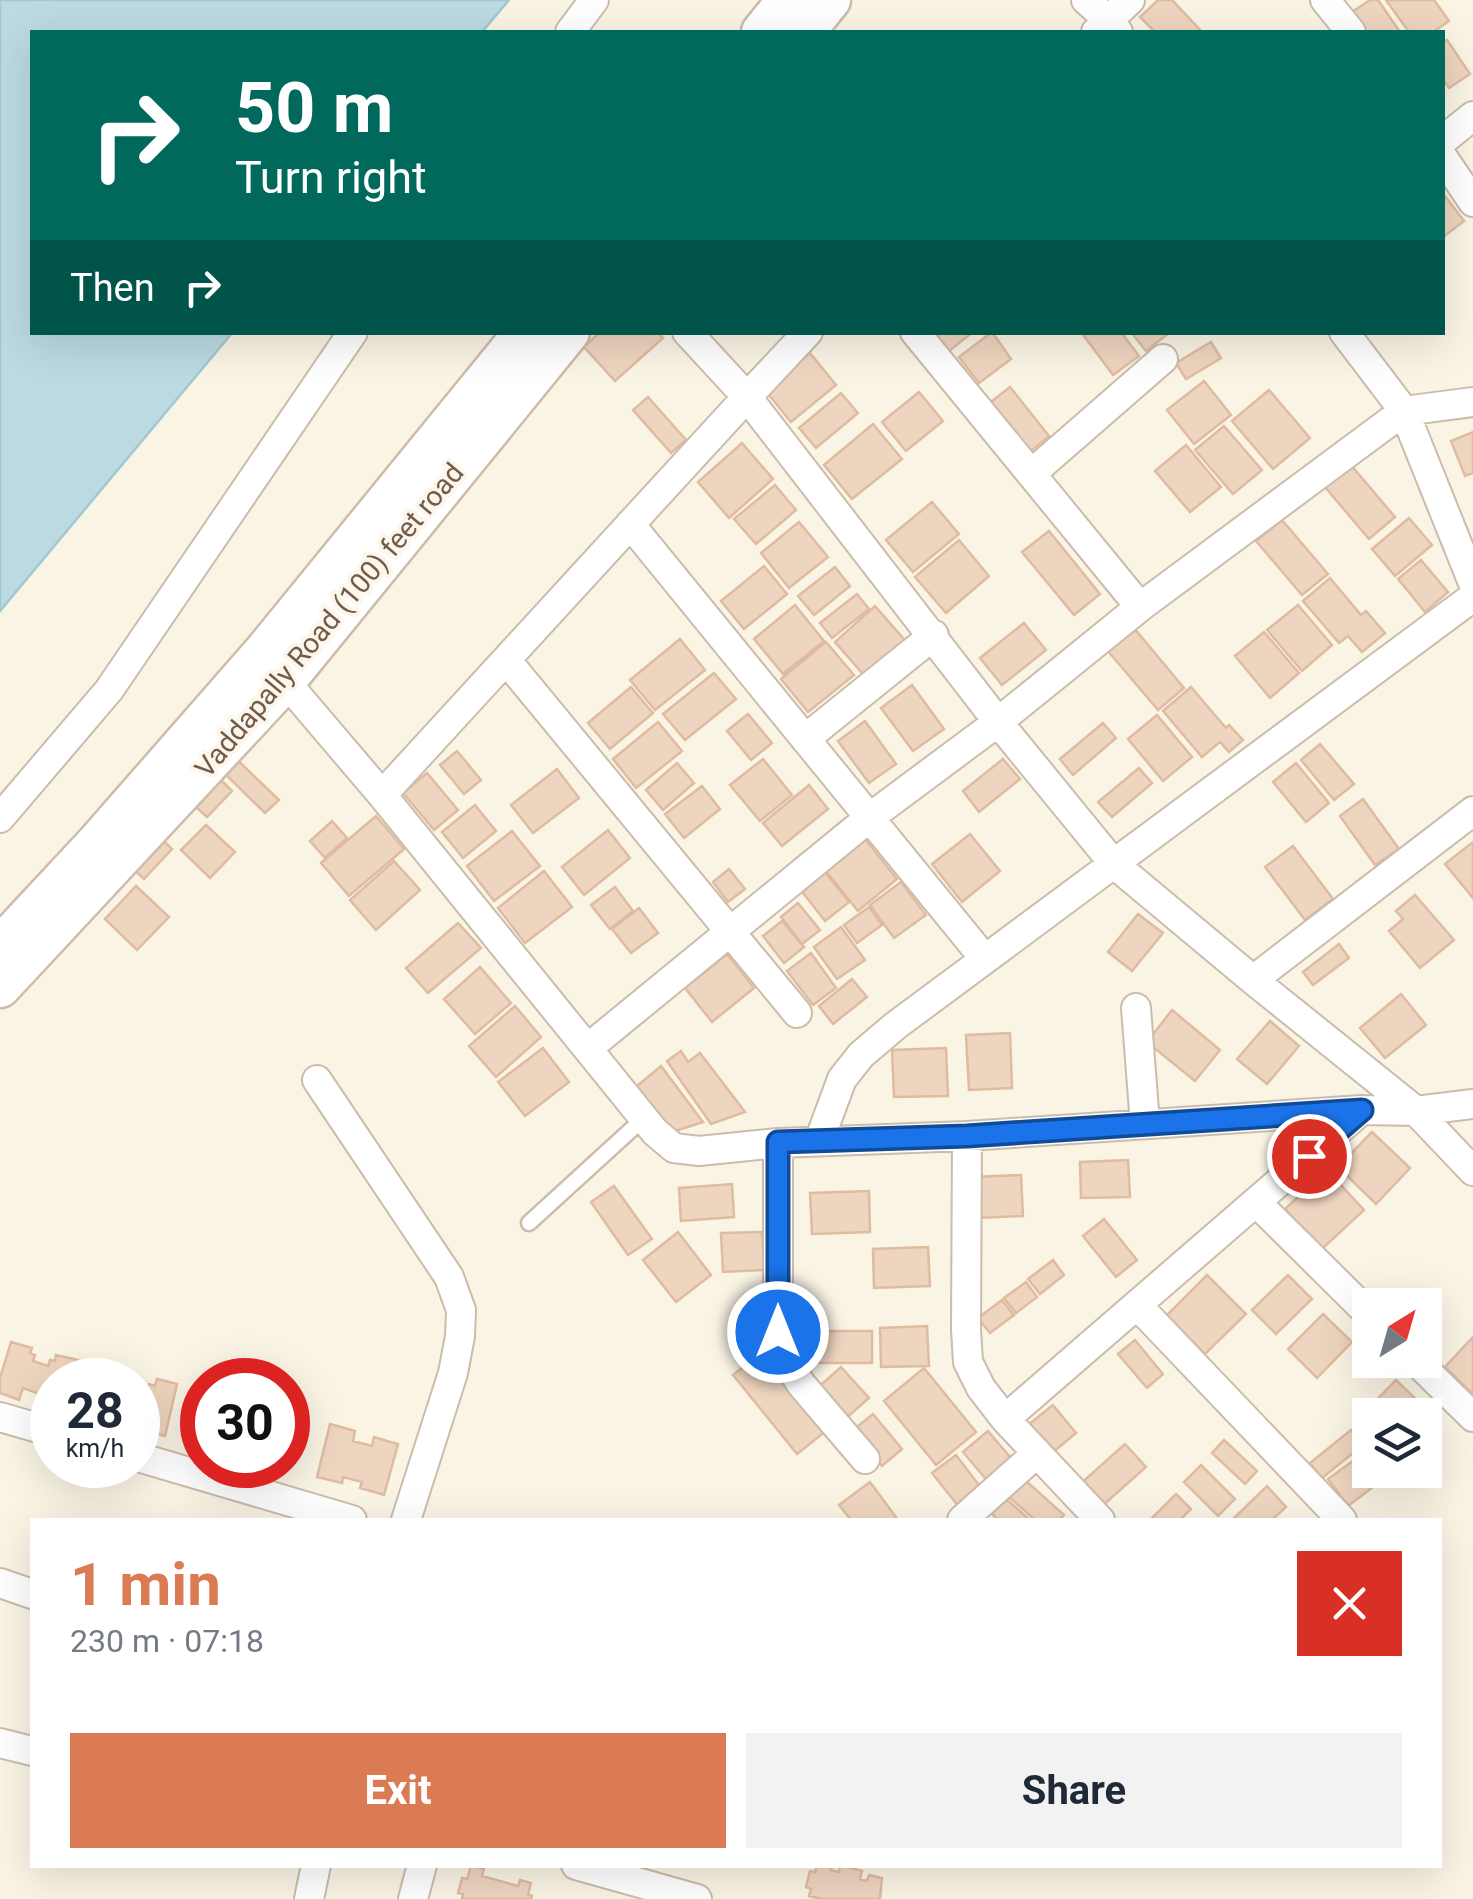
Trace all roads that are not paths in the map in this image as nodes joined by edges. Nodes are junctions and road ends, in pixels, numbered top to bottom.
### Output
1 (594, 0) edge
2 (788, 0) edge
3 (830, 0) edge
4 (1086, 0) edge
5 (1130, 0) edge
6 (1335, 3) edge
7 (1107, 28) edge
8 (572, 30) edge
9 (764, 30) edge
10 (806, 30) edge
11 (1350, 30) edge
12 (1473, 116) edge
13 (1445, 139) edge
14 (1445, 160) edge
15 (1473, 202) edge
16 (350, 335) edge
17 (523, 335) edge
18 (567, 335) edge
19 (690, 335) edge
20 (805, 335) edge
21 (917, 335) edge
22 (1346, 335) edge
23 (1164, 359) dead end
24 (747, 397) junction
25 (1473, 402) edge
26 (1404, 411) junction
27 (1031, 474) junction
28 (630, 524) junction
29 (1473, 582) edge
30 (1473, 596) edge
31 (1140, 607) junction
32 (934, 636) junction
33 (507, 661) junction
34 (285, 681) junction
35 (998, 722) junction
36 (805, 739) junction
37 (382, 796) junction
38 (1473, 811) edge
39 (0, 818) edge
40 (869, 818) junction
41 (1114, 864) junction
42 (730, 932) junction
43 (0, 947) edge
44 (984, 958) junction
45 (1253, 980) junction
46 (0, 987) edge
47 (1136, 1008) dead end
48 (796, 1013) dead end
49 (588, 1048) junction
50 (318, 1080) dead end
51 (1473, 1104) edge
52 (1362, 1110) junction
53 (1416, 1111) junction
54 (644, 1118) junction
55 (1145, 1124) junction
56 (967, 1136) junction
57 (819, 1141) junction
58 (778, 1142) junction
59 (1473, 1171) edge
60 (1256, 1202) junction
61 (530, 1222) dead end
62 (1352, 1297) edge
63 (1136, 1306) junction
64 (1434, 1378) edge
65 (0, 1417) edge
66 (1473, 1417) edge
67 (1006, 1419) junction
68 (30, 1426) edge
69 (1038, 1453) junction
70 (865, 1459) dead end
71 (160, 1463) edge
72 (345, 1518) edge
73 (407, 1518) edge
74 (964, 1518) edge
75 (1098, 1518) edge
76 (1340, 1518) edge
77 (0, 1583) edge
78 (30, 1593) edge
79 (0, 1742) edge
80 (30, 1750) edge
81 (315, 1868) edge
82 (421, 1868) edge
83 (587, 1868) edge
84 (308, 1899) edge
85 (412, 1899) edge
86 (697, 1899) edge

1 - 8 street
2 - 9 main road
3 - 10 main road
4 - 7 street
5 - 7 street
6 - 11 street
12 - 13 street
14 - 15 street
16 - 39 street
17 - 43 main road
18 - 34 main road, Vaddapally Road (100) feet road
19 - 24 street
20 - 24 street
21 - 27 street
22 - 26 street
23 - 27 street
24 - 28 street
24 - 32 street
25 - 26 street
26 - 29 street
26 - 31 street
27 - 31 street
28 - 33 street
28 - 36 street
30 - 41 street
31 - 35 street
32 - 35 street
32 - 36 street
33 - 37 street
33 - 42 street
34 - 37 street
34 - 46 main road, Vaddapally Road (100) feet road
35 - 40 street
35 - 41 street
36 - 40 street
37 - 49 street
38 - 45 street
40 - 42 street
40 - 44 street
41 - 44 street
41 - 45 street
42 - 48 street
42 - 49 street
44 - 57 street
45 - 53 street
47 - 55 street
49 - 54 street
50 - 73 street
51 - 53 street
52 - 53 street
52 - 55 street
52 - 60 street
53 - 59 street
54 - 58 street
54 - 61 lane
55 - 56 street
56 - 57 street
56 - 67 street
57 - 58 street
58 - 70 street
60 - 62 street
60 - 63 street
63 - 67 street
63 - 76 street
64 - 66 street
65 - 68 street
67 - 69 street
69 - 74 street
69 - 75 street
71 - 72 street
77 - 78 street
79 - 80 street
81 - 84 street
82 - 85 street
83 - 86 street

